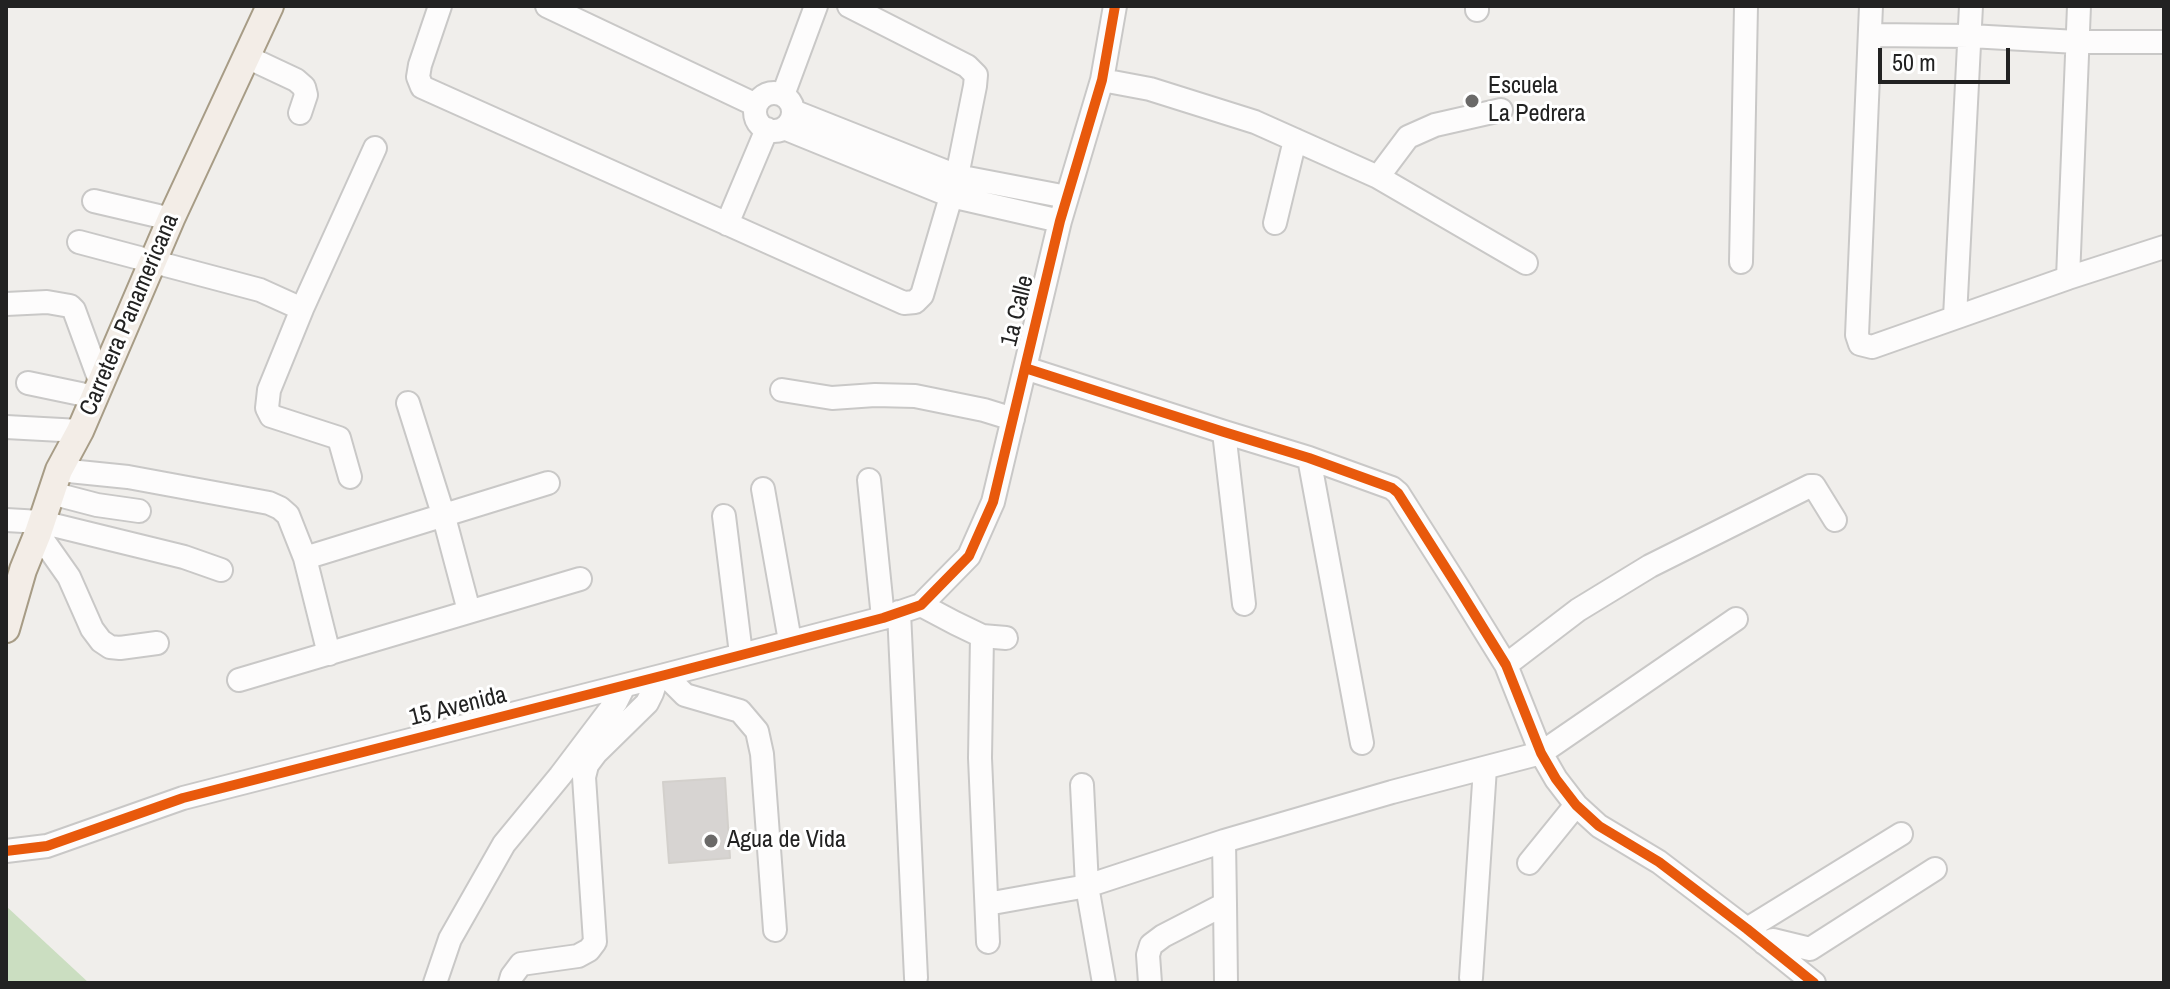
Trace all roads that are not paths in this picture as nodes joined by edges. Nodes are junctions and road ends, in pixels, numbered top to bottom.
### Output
1 (270, 6) edge
2 (440, 6) edge
3 (547, 6) edge
4 (816, 6) edge
5 (849, 6) edge
6 (1115, 6) edge
7 (1746, 6) edge
8 (1871, 6) edge
9 (1971, 6) edge
10 (2079, 6) edge
11 (1871, 35) junction
12 (1970, 36) junction
13 (2077, 42) junction
14 (2164, 42) edge
15 (247, 57) junction
16 (1102, 80) junction
17 (1501, 110) dead end
18 (300, 113) dead end
19 (782, 116) junction
20 (1295, 140) junction
21 (375, 148) dead end
22 (1378, 177) junction
23 (954, 186) junction
24 (1067, 197) junction
25 (94, 201) dead end
26 (171, 219) junction
27 (1060, 221) junction
28 (1275, 223) dead end
29 (727, 224) junction
30 (79, 242) dead end
31 (2164, 247) edge
32 (155, 261) junction
33 (1741, 262) dead end
34 (1526, 263) dead end
35 (2068, 278) junction
36 (6, 304) edge
37 (302, 309) junction
38 (1955, 317) junction
39 (1025, 368) junction
40 (28, 383) dead end
41 (97, 389) junction
42 (782, 390) dead end
43 (408, 403) dead end
44 (1013, 419) junction
45 (6, 427) edge
46 (80, 431) junction
47 (1224, 432) junction
48 (1309, 458) junction
49 (350, 477) dead end
50 (869, 480) dead end
51 (55, 482) junction
52 (548, 483) dead end
53 (763, 489) dead end
54 (139, 511) dead end
55 (724, 516) dead end
56 (444, 517) junction
57 (6, 520) edge
58 (1835, 520) dead end
59 (40, 528) junction
60 (305, 558) junction
61 (221, 570) dead end
62 (14, 577) edge
63 (580, 579) dead end
64 (1244, 604) dead end
65 (921, 605) junction
66 (469, 611) junction
67 (891, 615) junction
68 (1736, 619) dead end
69 (6, 629) edge
70 (982, 636) junction
71 (1006, 638) dead end
72 (790, 641) junction
73 (157, 643) dead end
74 (329, 654) junction
75 (741, 654) junction
76 (1506, 665) junction
77 (661, 676) junction
78 (239, 680) dead end
79 (624, 686) junction
80 (1362, 743) dead end
81 (1541, 753) junction
82 (1485, 768) junction
83 (1082, 785) dead end
84 (1576, 805) junction
85 (1901, 834) dead end
86 (1224, 841) junction
87 (6, 851) edge
88 (1529, 863) dead end
89 (1935, 869) dead end
90 (1087, 886) junction
91 (987, 904) junction
92 (1225, 904) junction
93 (775, 930) dead end
94 (1755, 936) junction
95 (988, 942) dead end
96 (916, 978) dead end
97 (1471, 978) dead end
98 (435, 983) edge
99 (510, 983) edge
100 (1104, 983) edge
101 (1150, 983) edge
102 (1226, 983) edge
103 (1814, 983) edge

1 - 15 main road, Carretera Panamericana
2 - 29 street
3 - 19 street
4 - 19 street
5 - 23 street
6 - 16 street, 1a Calle
7 - 33 street
8 - 11 street
9 - 12 street
10 - 13 street
11 - 12 street
11 - 38 street
12 - 13 street
12 - 38 street
13 - 14 street
13 - 35 street
15 - 18 street
15 - 26 main road, Carretera Panamericana
16 - 20 street
16 - 24 street, 1a Calle
17 - 22 street
19 - 23 street
19 - 29 street
20 - 22 street
20 - 28 street
21 - 37 street
22 - 34 street
23 - 24 street
23 - 27 street
23 - 29 street
24 - 27 street, 1a Calle
25 - 26 street
26 - 32 main road, Carretera Panamericana
27 - 39 street, 1a Calle
30 - 32 street
31 - 35 street
32 - 37 street
32 - 41 main road, Carretera Panamericana
35 - 38 street
36 - 41 street
37 - 49 street
39 - 44 street, 1a Calle
39 - 47 street
40 - 41 street
41 - 46 main road, Carretera Panamericana
42 - 44 street
43 - 56 street
44 - 65 street, 1a Calle
45 - 46 street
46 - 51 main road, Carretera Panamericana
47 - 48 street
47 - 64 street
48 - 76 street
48 - 80 street
50 - 67 street
51 - 54 street
51 - 59 main road, Carretera Panamericana
51 - 60 street
52 - 56 street
53 - 72 street
55 - 75 street
56 - 60 street
56 - 66 street
57 - 59 street
58 - 76 street
59 - 61 street
59 - 62 main road, Carretera Panamericana
59 - 73 street
60 - 74 street
62 - 69 main road, Carretera Panamericana
63 - 66 street
65 - 67 street, 15 Avenida
65 - 70 street
66 - 74 street
67 - 72 street, 15 Avenida
67 - 96 street
68 - 81 street
70 - 71 street
70 - 91 street
72 - 75 street, 15 Avenida
74 - 78 street
75 - 77 street, 15 Avenida
76 - 81 street
77 - 79 street, 15 Avenida
77 - 93 street
77 - 99 street
79 - 87 street, 15 Avenida
79 - 98 street
81 - 82 street
81 - 84 street
82 - 86 street
82 - 97 street
83 - 90 street
84 - 88 street
84 - 94 street
85 - 94 street
86 - 90 street
86 - 92 street
89 - 94 street
90 - 91 street
90 - 100 street
91 - 95 street
92 - 101 street
92 - 102 street
94 - 103 street

